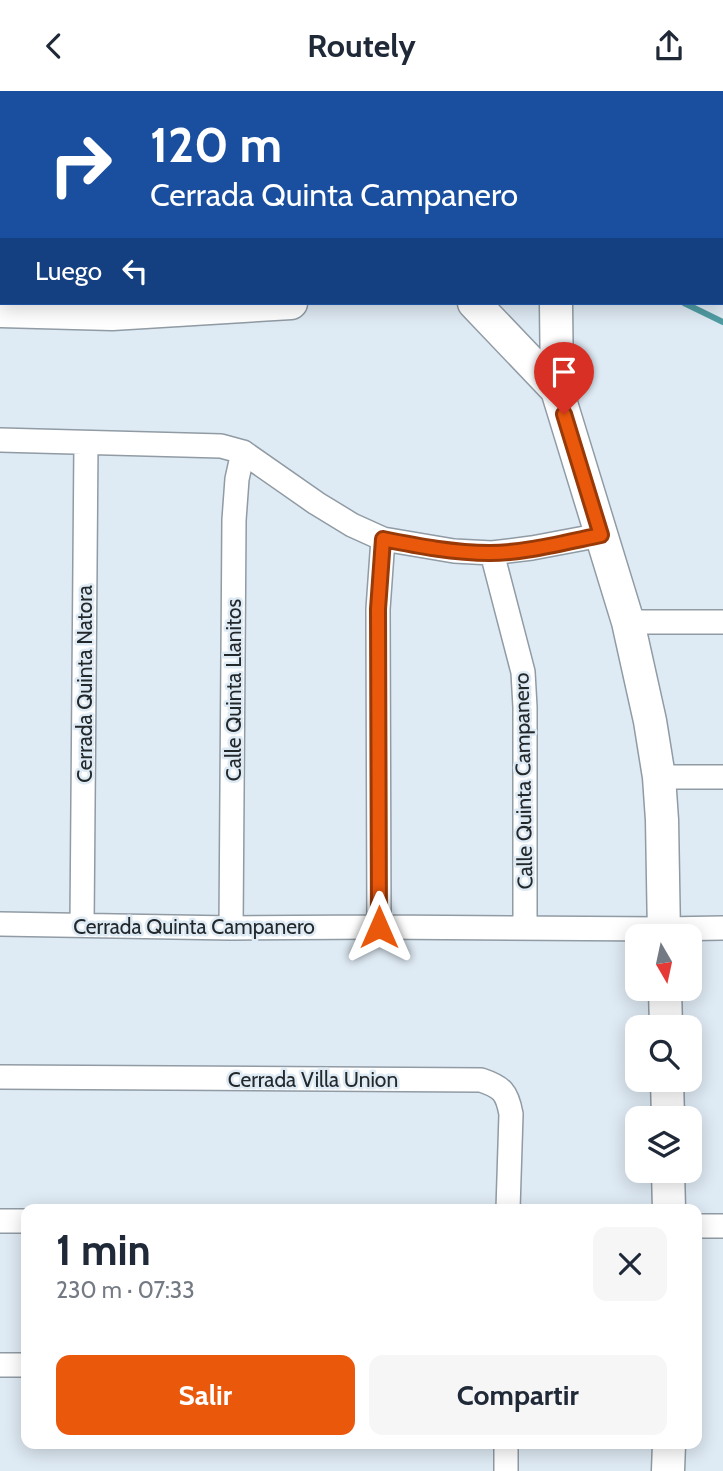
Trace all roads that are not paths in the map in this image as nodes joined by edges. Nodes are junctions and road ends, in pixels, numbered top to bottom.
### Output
1 (219, 305) edge
2 (476, 305) edge
3 (556, 305) edge
4 (111, 308) edge
5 (0, 311) edge
6 (557, 390) junction
7 (0, 440) edge
8 (86, 443) junction
9 (243, 452) junction
10 (601, 535) junction
11 (383, 539) junction
12 (492, 553) junction
13 (628, 622) junction
14 (723, 622) edge
15 (659, 777) junction
16 (723, 777) edge
17 (0, 924) edge
18 (664, 924) edge
19 (82, 925) junction
20 (379, 927) junction
21 (231, 928) junction
22 (525, 928) junction
23 (723, 928) edge
24 (702, 930) edge
25 (625, 932) edge
26 (0, 1077) edge
27 (668, 1183) edge
28 (508, 1204) edge
29 (669, 1204) edge
30 (702, 1213) edge
31 (723, 1213) edge
32 (0, 1221) edge
33 (21, 1221) edge
34 (702, 1226) edge
35 (723, 1226) edge
36 (0, 1365) edge
37 (21, 1365) edge
38 (506, 1449) edge
39 (668, 1449) edge
40 (506, 1471) edge
41 (668, 1471) edge

1 - 4 street
2 - 6 street
3 - 6 street
4 - 5 street
6 - 10 street
7 - 8 street
8 - 9 street
8 - 19 street, Cerrada Quinta Natora
9 - 11 street
9 - 21 street, Calle Quinta Llanitos
10 - 12 street
10 - 13 street
11 - 12 street
11 - 20 street
12 - 22 street, Calle Quinta Campanero
13 - 14 street
13 - 15 street
15 - 16 street
15 - 18 street
17 - 19 street, Cerrada Quinta Campanero
19 - 21 street, Cerrada Quinta Campanero
20 - 21 street, Cerrada Quinta Campanero
20 - 22 street, Cerrada Quinta Campanero
22 - 25 street, Cerrada Quinta Campanero
23 - 24 street, Cerrada Quinta Campanero
26 - 28 street, Cerrada Villa Union
27 - 29 street
30 - 31 street
32 - 33 street
34 - 35 street
36 - 37 street
38 - 40 street
39 - 41 street

